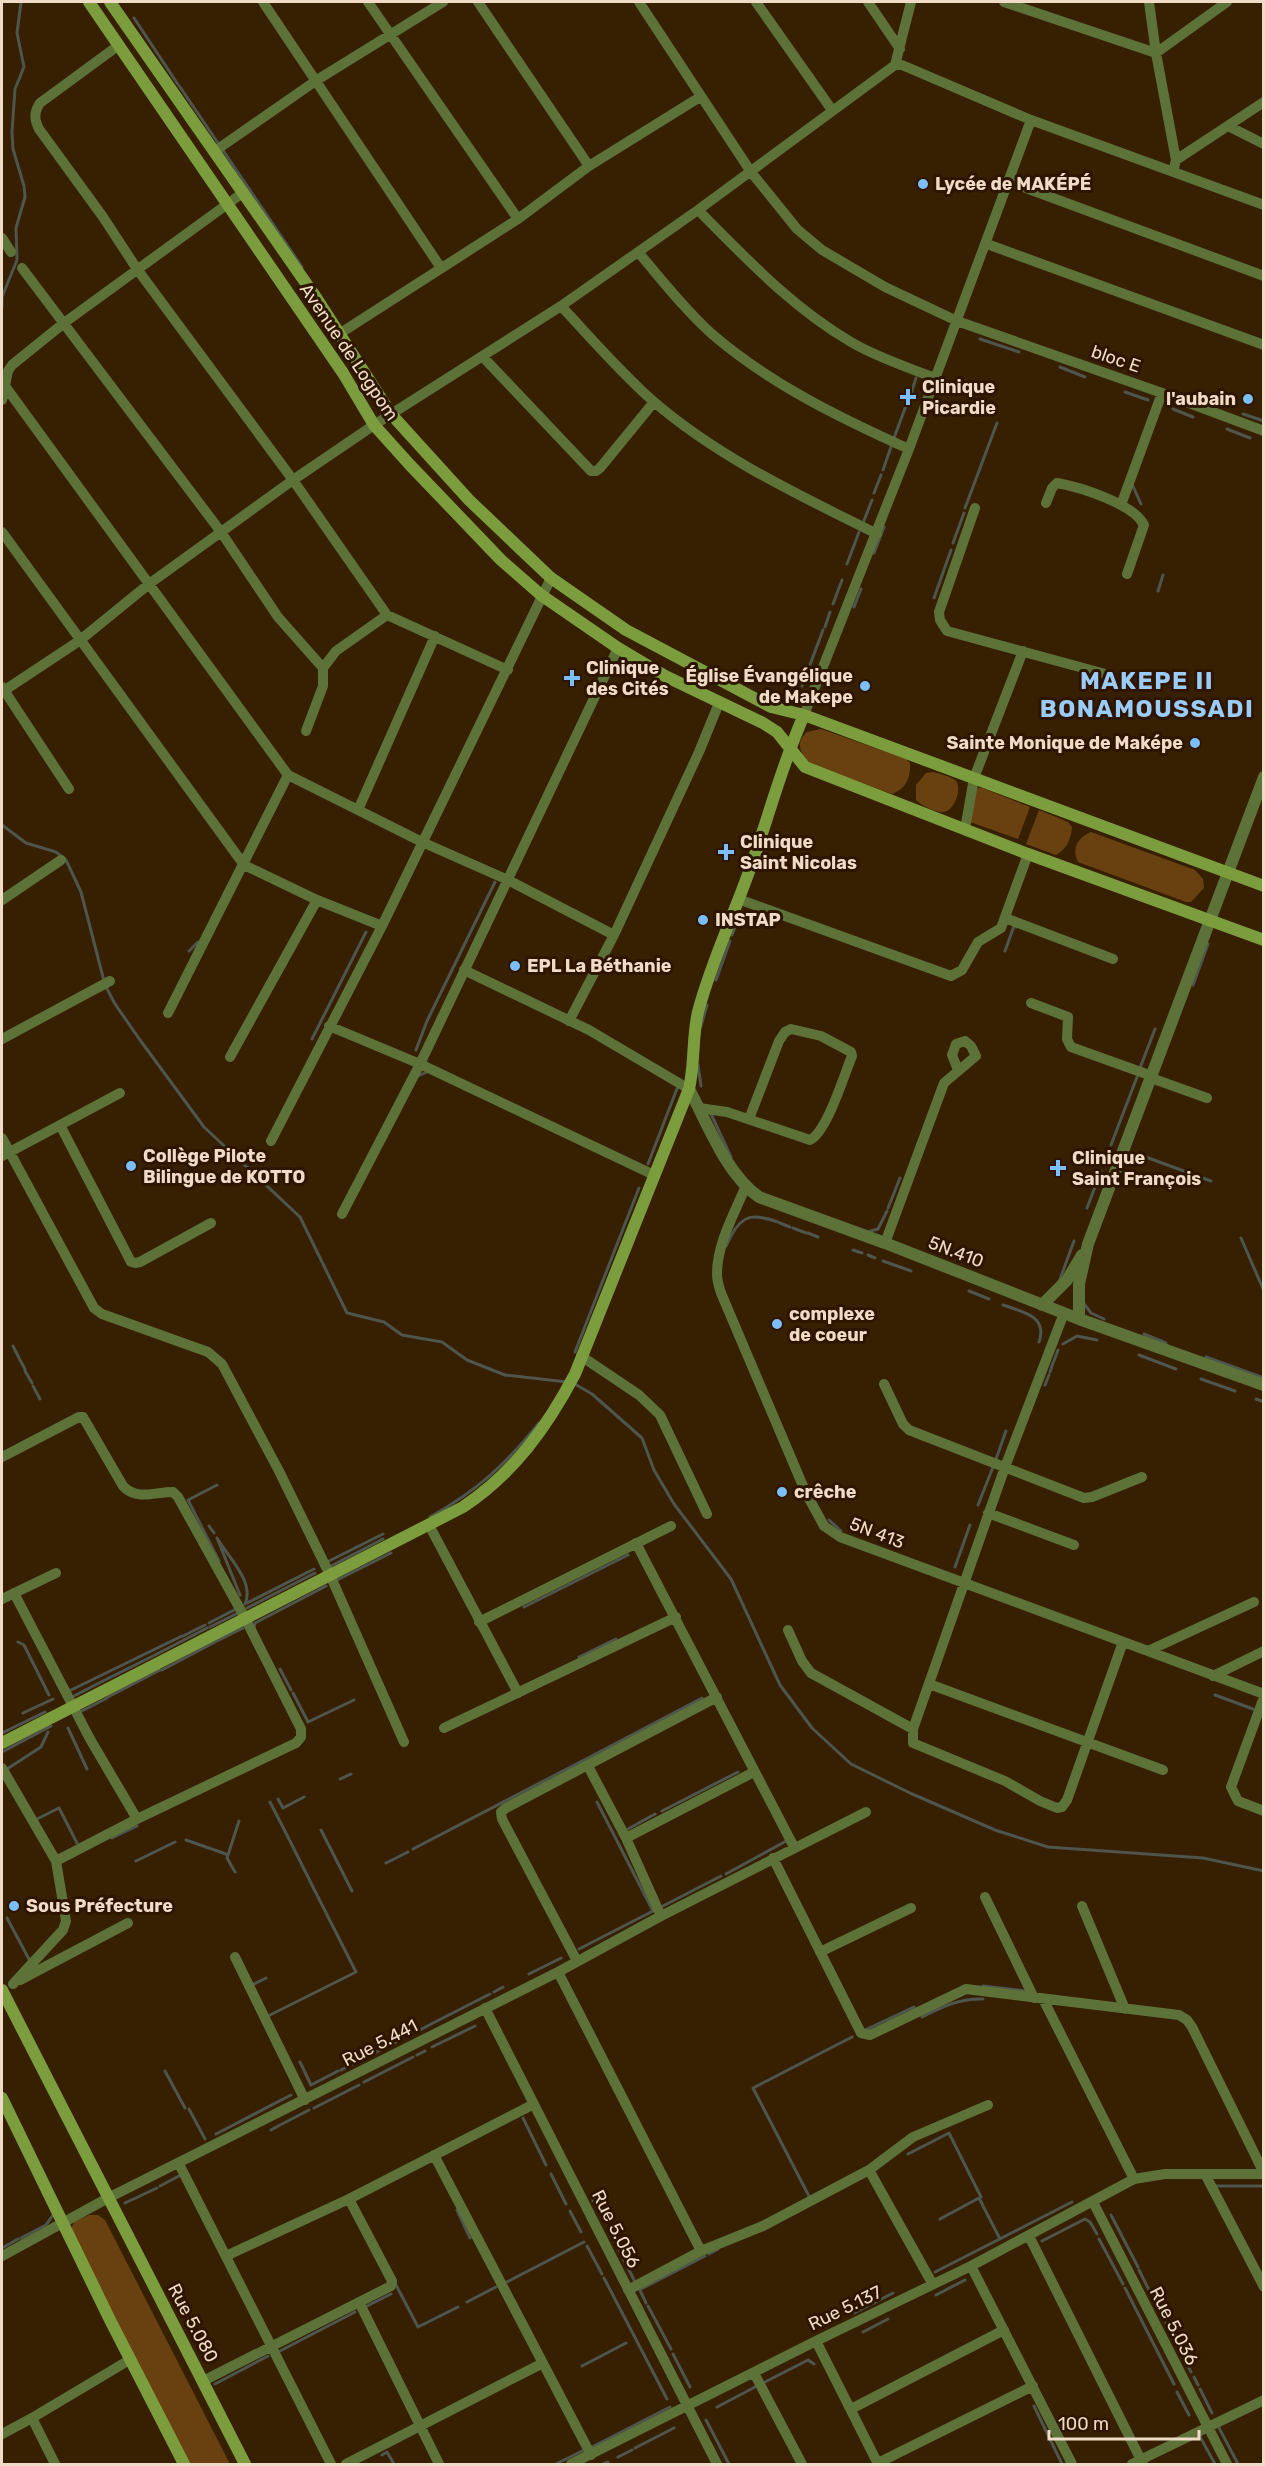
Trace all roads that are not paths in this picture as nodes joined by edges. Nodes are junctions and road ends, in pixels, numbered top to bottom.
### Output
1 (89, 2) edge
2 (110, 2) edge
3 (263, 2) edge
4 (368, 2) edge
5 (444, 2) edge
6 (478, 2) edge
7 (639, 2) edge
8 (756, 2) edge
9 (868, 2) edge
10 (911, 2) edge
11 (1004, 2) edge
12 (1149, 2) edge
13 (1227, 2) edge
14 (391, 34) junction
15 (119, 45) junction
16 (900, 49) junction
17 (1156, 53) junction
18 (895, 65) junction
19 (317, 80) junction
20 (700, 97) junction
21 (1263, 102) edge
22 (832, 110) junction
23 (1031, 120) junction
24 (1228, 126) junction
25 (1263, 144) edge
26 (215, 151) junction
27 (1176, 160) junction
28 (589, 166) junction
29 (751, 172) junction
30 (1173, 172) junction
31 (1007, 181) junction
32 (244, 192) junction
33 (227, 204) junction
34 (1263, 205) edge
35 (698, 210) junction
36 (518, 219) junction
37 (2, 238) edge
38 (987, 244) junction
39 (11, 252) dead end
40 (638, 252) junction
41 (22, 268) dead end
42 (441, 268) junction
43 (137, 269) junction
44 (1263, 276) edge
45 (561, 306) junction
46 (957, 321) junction
47 (64, 323) junction
48 (339, 334) junction
49 (1263, 345) edge
50 (483, 357) junction
51 (935, 378) junction
52 (5, 386) junction
53 (1162, 393) junction
54 (2, 400) edge
55 (654, 402) junction
56 (391, 414) junction
57 (374, 425) junction
58 (1263, 431) edge
59 (909, 449) junction
60 (293, 480) junction
61 (1046, 503) dead end
62 (1121, 505) junction
63 (975, 508) dead end
64 (2, 532) edge
65 (221, 532) junction
66 (877, 534) junction
67 (1127, 574) dead end
68 (551, 578) junction
69 (149, 584) junction
70 (541, 595) junction
71 (387, 615) junction
72 (435, 636) junction
73 (79, 640) junction
74 (618, 648) junction
75 (1023, 651) junction
76 (323, 668) junction
77 (508, 670) junction
78 (1108, 675) dead end
79 (2, 690) edge
80 (719, 703) junction
81 (804, 715) junction
82 (306, 731) dead end
83 (789, 748) junction
84 (288, 775) junction
85 (1263, 777) edge
86 (974, 778) junction
87 (69, 789) dead end
88 (358, 810) junction
89 (965, 829) junction
90 (422, 842) junction
91 (1028, 854) junction
92 (61, 860) dead end
93 (244, 865) junction
94 (1227, 873) junction
95 (508, 880) junction
96 (1263, 886) edge
97 (738, 899) junction
98 (2, 900) edge
99 (317, 900) junction
100 (1005, 918) junction
101 (1210, 921) junction
102 (382, 926) junction
103 (614, 935) junction
104 (1263, 940) edge
105 (1113, 959) dead end
106 (464, 970) junction
107 (110, 981) dead end
108 (1031, 1003) dead end
109 (168, 1013) dead end
110 (569, 1021) junction
111 (329, 1026) junction
112 (2, 1038) edge
113 (230, 1057) dead end
114 (420, 1064) junction
115 (958, 1070) dead end
116 (1151, 1077) junction
117 (689, 1089) junction
118 (120, 1094) dead end
119 (1207, 1098) dead end
120 (699, 1108) junction
121 (749, 1119) junction
122 (60, 1125) junction
123 (2, 1138) edge
124 (271, 1141) dead end
125 (5, 1154) edge
126 (654, 1175) junction
127 (745, 1188) junction
128 (342, 1214) dead end
129 (211, 1223) dead end
130 (885, 1243) junction
131 (1088, 1244) junction
132 (1042, 1305) junction
133 (1064, 1313) junction
134 (1079, 1319) junction
135 (582, 1356) junction
136 (884, 1384) dead end
137 (1263, 1385) edge
138 (2, 1457) edge
139 (1005, 1467) junction
140 (1142, 1477) dead end
141 (707, 1514) dead end
142 (988, 1514) junction
143 (429, 1525) junction
144 (671, 1526) dead end
145 (636, 1543) junction
146 (1074, 1545) dead end
147 (56, 1573) dead end
148 (330, 1575) junction
149 (963, 1583) junction
150 (14, 1593) junction
151 (2, 1599) edge
152 (1254, 1602) dead end
153 (676, 1617) junction
154 (246, 1618) junction
155 (479, 1622) junction
156 (788, 1630) dead end
157 (1123, 1642) junction
158 (1148, 1651) junction
159 (1263, 1651) edge
160 (1213, 1676) junction
161 (929, 1684) junction
162 (518, 1693) junction
163 (1263, 1696) edge
164 (717, 1697) junction
165 (72, 1706) junction
166 (444, 1728) dead end
167 (913, 1729) junction
168 (404, 1742) dead end
169 (1088, 1742) junction
170 (2, 1743) edge
171 (588, 1766) junction
172 (2, 1768) edge
173 (1163, 1770) dead end
174 (754, 1772) junction
175 (866, 1812) dead end
176 (1263, 1812) edge
177 (137, 1819) junction
178 (626, 1838) junction
179 (794, 1847) junction
180 (773, 1858) junction
181 (56, 1861) junction
182 (985, 1898) dead end
183 (1082, 1906) dead end
184 (911, 1908) dead end
185 (661, 1916) junction
186 (128, 1923) dead end
187 (820, 1952) junction
188 (235, 1957) dead end
189 (577, 1961) junction
190 (558, 1972) junction
191 (13, 1984) junction
192 (2, 1990) edge
193 (1038, 1998) junction
194 (485, 2008) junction
195 (1125, 2009) junction
196 (2, 2098) edge
197 (305, 2100) junction
198 (534, 2104) junction
199 (988, 2105) dead end
200 (434, 2155) junction
201 (179, 2164) junction
202 (869, 2170) junction
203 (1205, 2174) junction
204 (1263, 2174) edge
205 (1134, 2179) junction
206 (108, 2198) junction
207 (349, 2199) junction
208 (1093, 2202) junction
209 (64, 2223) junction
210 (1029, 2236) junction
211 (701, 2252) junction
212 (2, 2256) edge
213 (226, 2256) junction
214 (971, 2266) junction
215 (932, 2283) junction
216 (1263, 2287) edge
217 (628, 2290) junction
218 (359, 2302) junction
219 (1004, 2330) junction
220 (816, 2341) junction
221 (270, 2347) junction
222 (131, 2359) junction
223 (543, 2362) junction
224 (754, 2373) junction
225 (203, 2381) junction
226 (1033, 2386) junction
227 (1263, 2400) edge
228 (687, 2407) junction
229 (850, 2409) junction
230 (32, 2418) junction
231 (420, 2426) junction
232 (1208, 2429) junction
233 (2, 2434) edge
234 (591, 2455) junction
235 (1139, 2463) edge
236 (55, 2464) edge
237 (184, 2464) edge
238 (245, 2464) edge
239 (331, 2464) edge
240 (346, 2464) edge
241 (440, 2464) edge
242 (571, 2464) edge
243 (717, 2464) edge
244 (802, 2464) edge
245 (878, 2464) edge
246 (1072, 2464) edge
247 (1227, 2464) edge

1 - 15 main road, Avenue de Logpom
2 - 26 main road, Avenue de Logpom
3 - 19 street
4 - 14 street
5 - 14 street
6 - 28 street
7 - 20 street, bloc E
8 - 22 street
9 - 16 street
10 - 16 street
11 - 17 street
12 - 17 street
13 - 17 street
14 - 19 street
14 - 36 street
15 - 33 main road, Avenue de Logpom
15 - 43 street
16 - 18 street
17 - 27 street
18 - 22 street
18 - 23 street
19 - 26 street
19 - 42 street
20 - 28 street
20 - 29 street, bloc E
21 - 24 street
22 - 29 street
23 - 30 street
23 - 31 street
24 - 25 street
24 - 27 street
26 - 32 main road, Avenue de Logpom
27 - 30 street
28 - 36 street
29 - 35 street
29 - 46 street, bloc E
30 - 34 street
31 - 38 street
31 - 44 street
32 - 33 street
32 - 48 main road, Avenue de Logpom
33 - 43 street
33 - 57 main road, Avenue de Logpom
35 - 40 street
35 - 51 street
36 - 42 street
37 - 39 street
38 - 46 street
38 - 49 street
40 - 45 street
40 - 59 street
41 - 47 street
42 - 48 street
43 - 47 street
43 - 60 street
45 - 50 street
45 - 55 street
46 - 51 street
46 - 53 street, bloc E
47 - 52 street
47 - 65 street
48 - 56 main road, Avenue de Logpom
50 - 55 street
50 - 56 street
51 - 59 street
52 - 54 street
52 - 69 street
53 - 58 street, bloc E
53 - 62 street
55 - 66 street
56 - 57 street
56 - 68 main road, Avenue de Logpom
57 - 60 street
57 - 70 main road, Avenue de Logpom
59 - 66 street
60 - 65 street
60 - 71 street
61 - 62 street
62 - 67 street
63 - 75 street
64 - 73 street
65 - 69 street
65 - 76 street
66 - 81 street
68 - 70 street
68 - 81 main road, Avenue de Logpom
69 - 73 street
69 - 84 street
70 - 74 main road, Avenue de Logpom
70 - 77 street
71 - 72 street
71 - 76 street
72 - 77 street
72 - 88 street
73 - 79 street
73 - 93 street
74 - 80 main road, Avenue de Logpom
74 - 95 street
75 - 78 street
75 - 86 street
76 - 82 street
77 - 90 street
79 - 87 street
80 - 83 main road, Avenue de Logpom
80 - 103 street
81 - 83 main road
81 - 86 main road, Avenue de Logpom
83 - 89 main road, Avenue de Logpom
83 - 97 main road
84 - 88 street
84 - 93 street
85 - 94 street
86 - 89 street
86 - 94 main road, Avenue de Logpom
88 - 90 street
89 - 91 main road, Avenue de Logpom
90 - 95 street
90 - 102 street
91 - 100 street
91 - 101 main road, Avenue de Logpom
92 - 98 street
93 - 99 street
93 - 109 street
94 - 96 main road, Avenue de Logpom
94 - 101 street
95 - 103 street
95 - 106 street
97 - 100 street
97 - 117 main road
99 - 102 street
99 - 113 street
100 - 105 street
101 - 104 main road, Avenue de Logpom
101 - 116 street
102 - 111 street
103 - 110 street
106 - 110 street
106 - 114 street
107 - 112 street
108 - 116 street
110 - 117 street
111 - 114 street
111 - 124 street
114 - 126 street
114 - 128 street
115 - 130 street
116 - 119 street
116 - 131 street
117 - 120 street, 5N.410
117 - 126 main road
118 - 122 street
120 - 121 street
120 - 127 street, 5N.410
121 - 121 street
122 - 125 street
122 - 129 street
123 - 125 street
125 - 148 street
126 - 135 main road
127 - 130 street, 5N.410
127 - 149 street, 5N 413
130 - 132 street, 5N.410
131 - 132 street
131 - 134 street
132 - 133 street, 5N.410
133 - 134 street, 5N.410
133 - 139 street
134 - 137 street, 5N.410
135 - 141 street
135 - 143 main road
136 - 139 street
138 - 154 street
139 - 140 street
139 - 142 street
142 - 146 street
142 - 149 street
143 - 148 main road
143 - 155 street
144 - 145 street
145 - 153 street
145 - 155 street
147 - 150 street
148 - 154 main road
148 - 168 street
149 - 157 street, 5N 413
149 - 161 street
150 - 151 street
150 - 165 street
152 - 158 street
153 - 162 street
153 - 164 street
154 - 165 main road
154 - 177 street
155 - 162 street
156 - 167 street
157 - 158 street, 5N 413
157 - 169 street
158 - 160 street, 5N 413
159 - 160 street
160 - 163 street, 5N 413
161 - 167 street
161 - 169 street
162 - 166 street
163 - 176 street
164 - 171 street
164 - 174 street
165 - 170 main road
165 - 177 street
167 - 169 street
169 - 173 street
171 - 178 street
171 - 189 street
172 - 181 street
174 - 178 street
174 - 179 street
175 - 179 street, Rue 5.441
177 - 181 street
178 - 185 street
179 - 180 street, Rue 5.441
180 - 185 street, Rue 5.441
180 - 187 street
181 - 191 street
182 - 193 street
183 - 195 street
184 - 187 street
185 - 189 street, Rue 5.441
186 - 191 street
187 - 193 street
188 - 197 street
189 - 190 street, Rue 5.441
190 - 194 street, Rue 5.441
190 - 211 street
191 - 192 street
192 - 206 main road, Rue 5.080
193 - 195 street
193 - 205 street
194 - 197 street, Rue 5.441
194 - 198 street, Rue 5.056
195 - 204 street
196 - 209 main road
197 - 201 street, Rue 5.441
198 - 200 street
198 - 217 street, Rue 5.056
199 - 202 street
200 - 207 street
200 - 223 street
201 - 206 street, Rue 5.441
201 - 213 street
202 - 211 street
202 - 215 street
203 - 204 street
203 - 205 street
203 - 216 street
205 - 208 street, Rue 5.137
206 - 209 street, Rue 5.441
206 - 225 main road, Rue 5.080
207 - 213 street
207 - 218 street
208 - 210 street, Rue 5.137
208 - 232 street, Rue 5.036
209 - 212 street, Rue 5.441
209 - 222 main road
210 - 214 street, Rue 5.137
210 - 235 street
211 - 217 street
213 - 221 street
214 - 215 street, Rue 5.137
214 - 219 street
215 - 220 street, Rue 5.137
217 - 228 street, Rue 5.056
218 - 221 street
218 - 231 street
219 - 226 street
219 - 229 street
220 - 224 street, Rue 5.137
220 - 229 street
221 - 225 street
221 - 239 street
222 - 230 street
222 - 237 main road
223 - 231 street
223 - 234 street
224 - 228 street, Rue 5.137
224 - 244 street
225 - 238 main road, Rue 5.080
226 - 245 street
226 - 246 street
227 - 232 street
228 - 234 street, Rue 5.137
228 - 243 street, Rue 5.056
229 - 245 street
230 - 233 street
230 - 236 street
231 - 240 street
231 - 241 street
232 - 235 street
232 - 247 street, Rue 5.036
234 - 242 street, Rue 5.137

